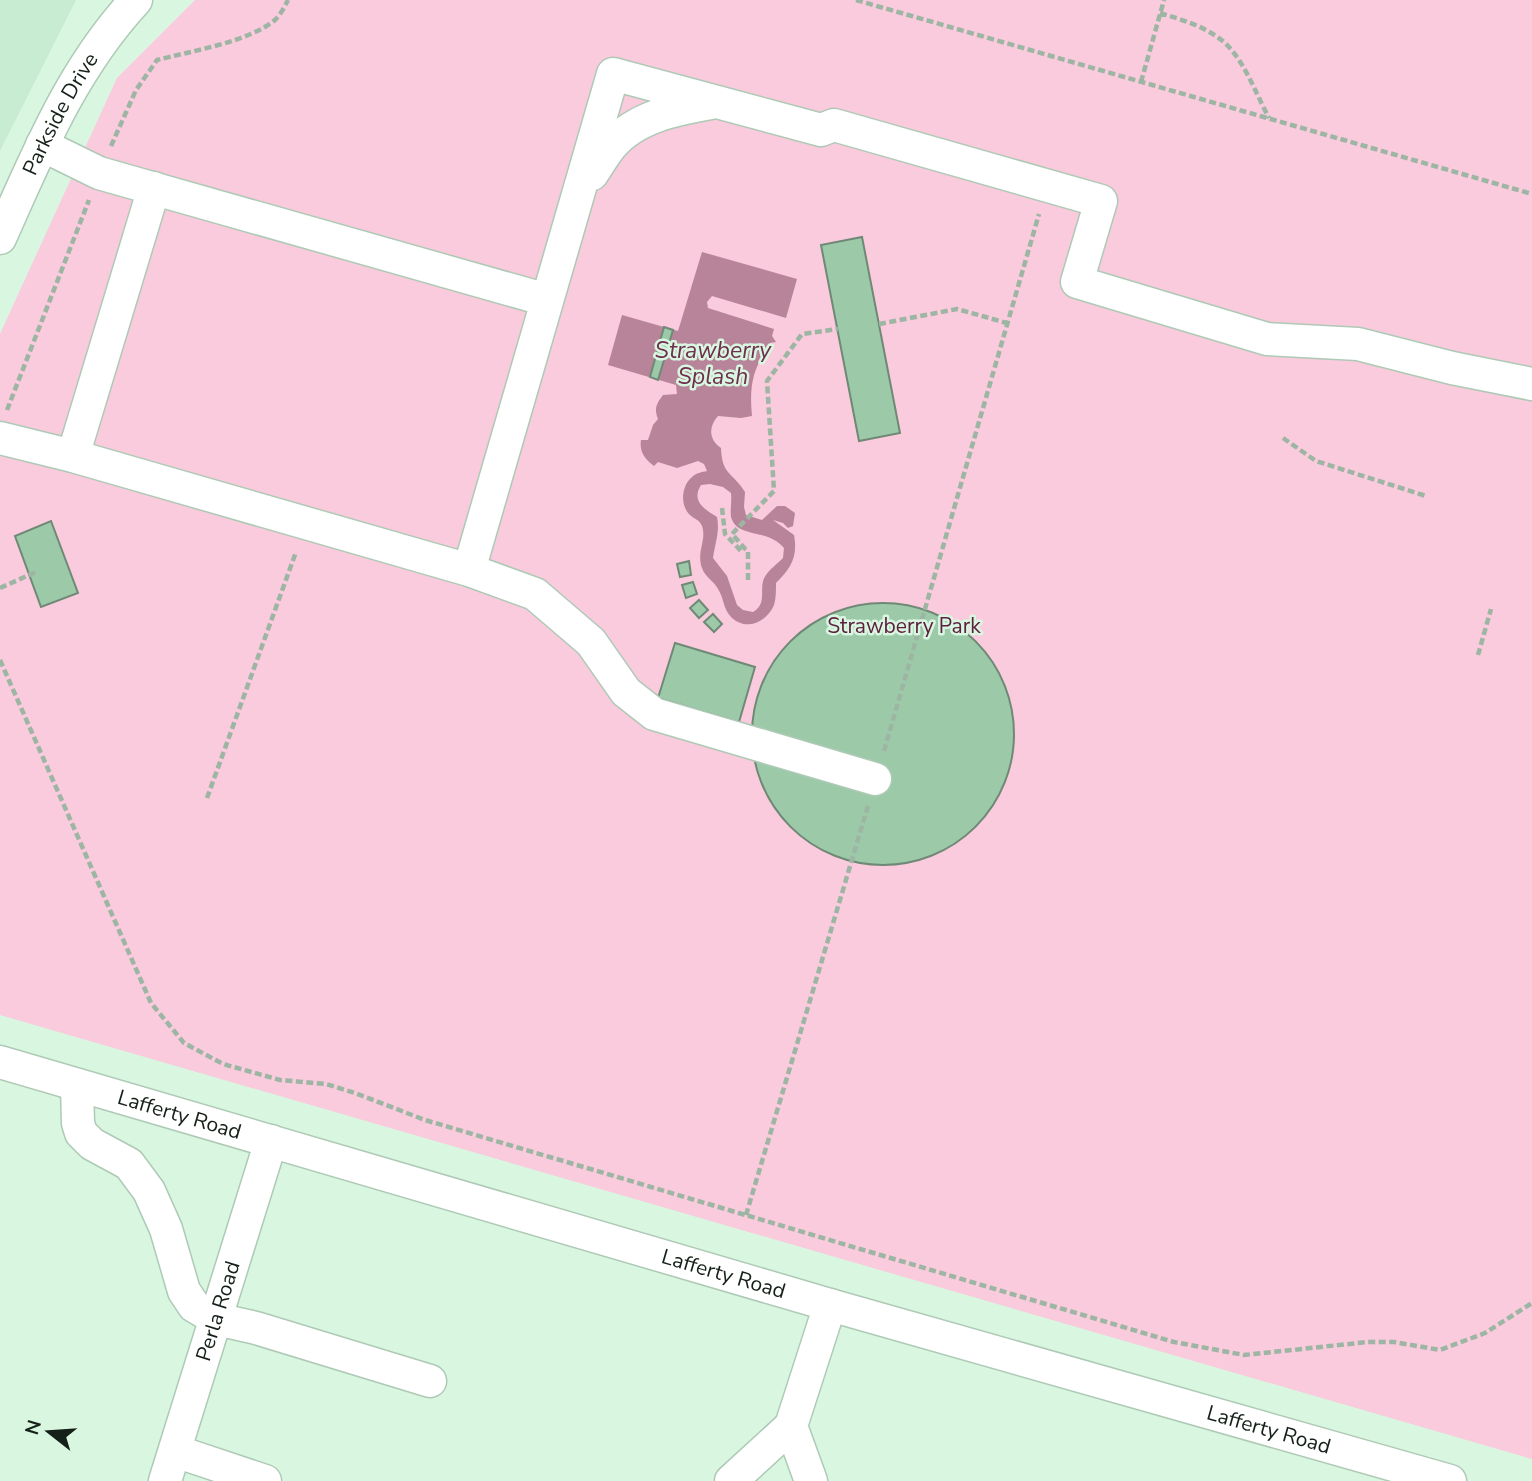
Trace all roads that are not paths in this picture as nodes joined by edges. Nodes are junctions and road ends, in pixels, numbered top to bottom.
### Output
1 (136, 0) edge
2 (716, 102) junction
3 (42, 145) junction
4 (154, 188) junction
5 (579, 192) junction
6 (0, 238) edge
7 (547, 300) junction
8 (1532, 384) edge
9 (0, 438) edge
10 (73, 456) junction
11 (469, 570) junction
12 (875, 779) road end
13 (0, 1062) edge
14 (77, 1084) junction
15 (271, 1141) junction
16 (830, 1305) junction
17 (216, 1319) junction
18 (430, 1381) dead end
19 (792, 1426) junction
20 (175, 1451) junction
21 (164, 1481) edge
22 (265, 1481) edge
23 (731, 1481) edge
24 (811, 1481) edge
25 (1450, 1481) edge

1 - 3 street, Parkside Drive
2 - 5 street
2 - 5 street
2 - 8 street
3 - 4 street
3 - 6 street, Parkside Drive
4 - 7 street
4 - 10 street
5 - 7 street
7 - 11 street
9 - 10 street
10 - 11 street
11 - 12 street
13 - 14 street, Lafferty Road
14 - 15 street, Lafferty Road
14 - 17 street
15 - 16 street, Lafferty Road
15 - 17 street, Perla Road
16 - 19 street
16 - 25 street, Lafferty Road
17 - 18 street
17 - 20 street, Perla Road
19 - 23 street
19 - 24 street
20 - 21 street, Perla Road
20 - 22 street

